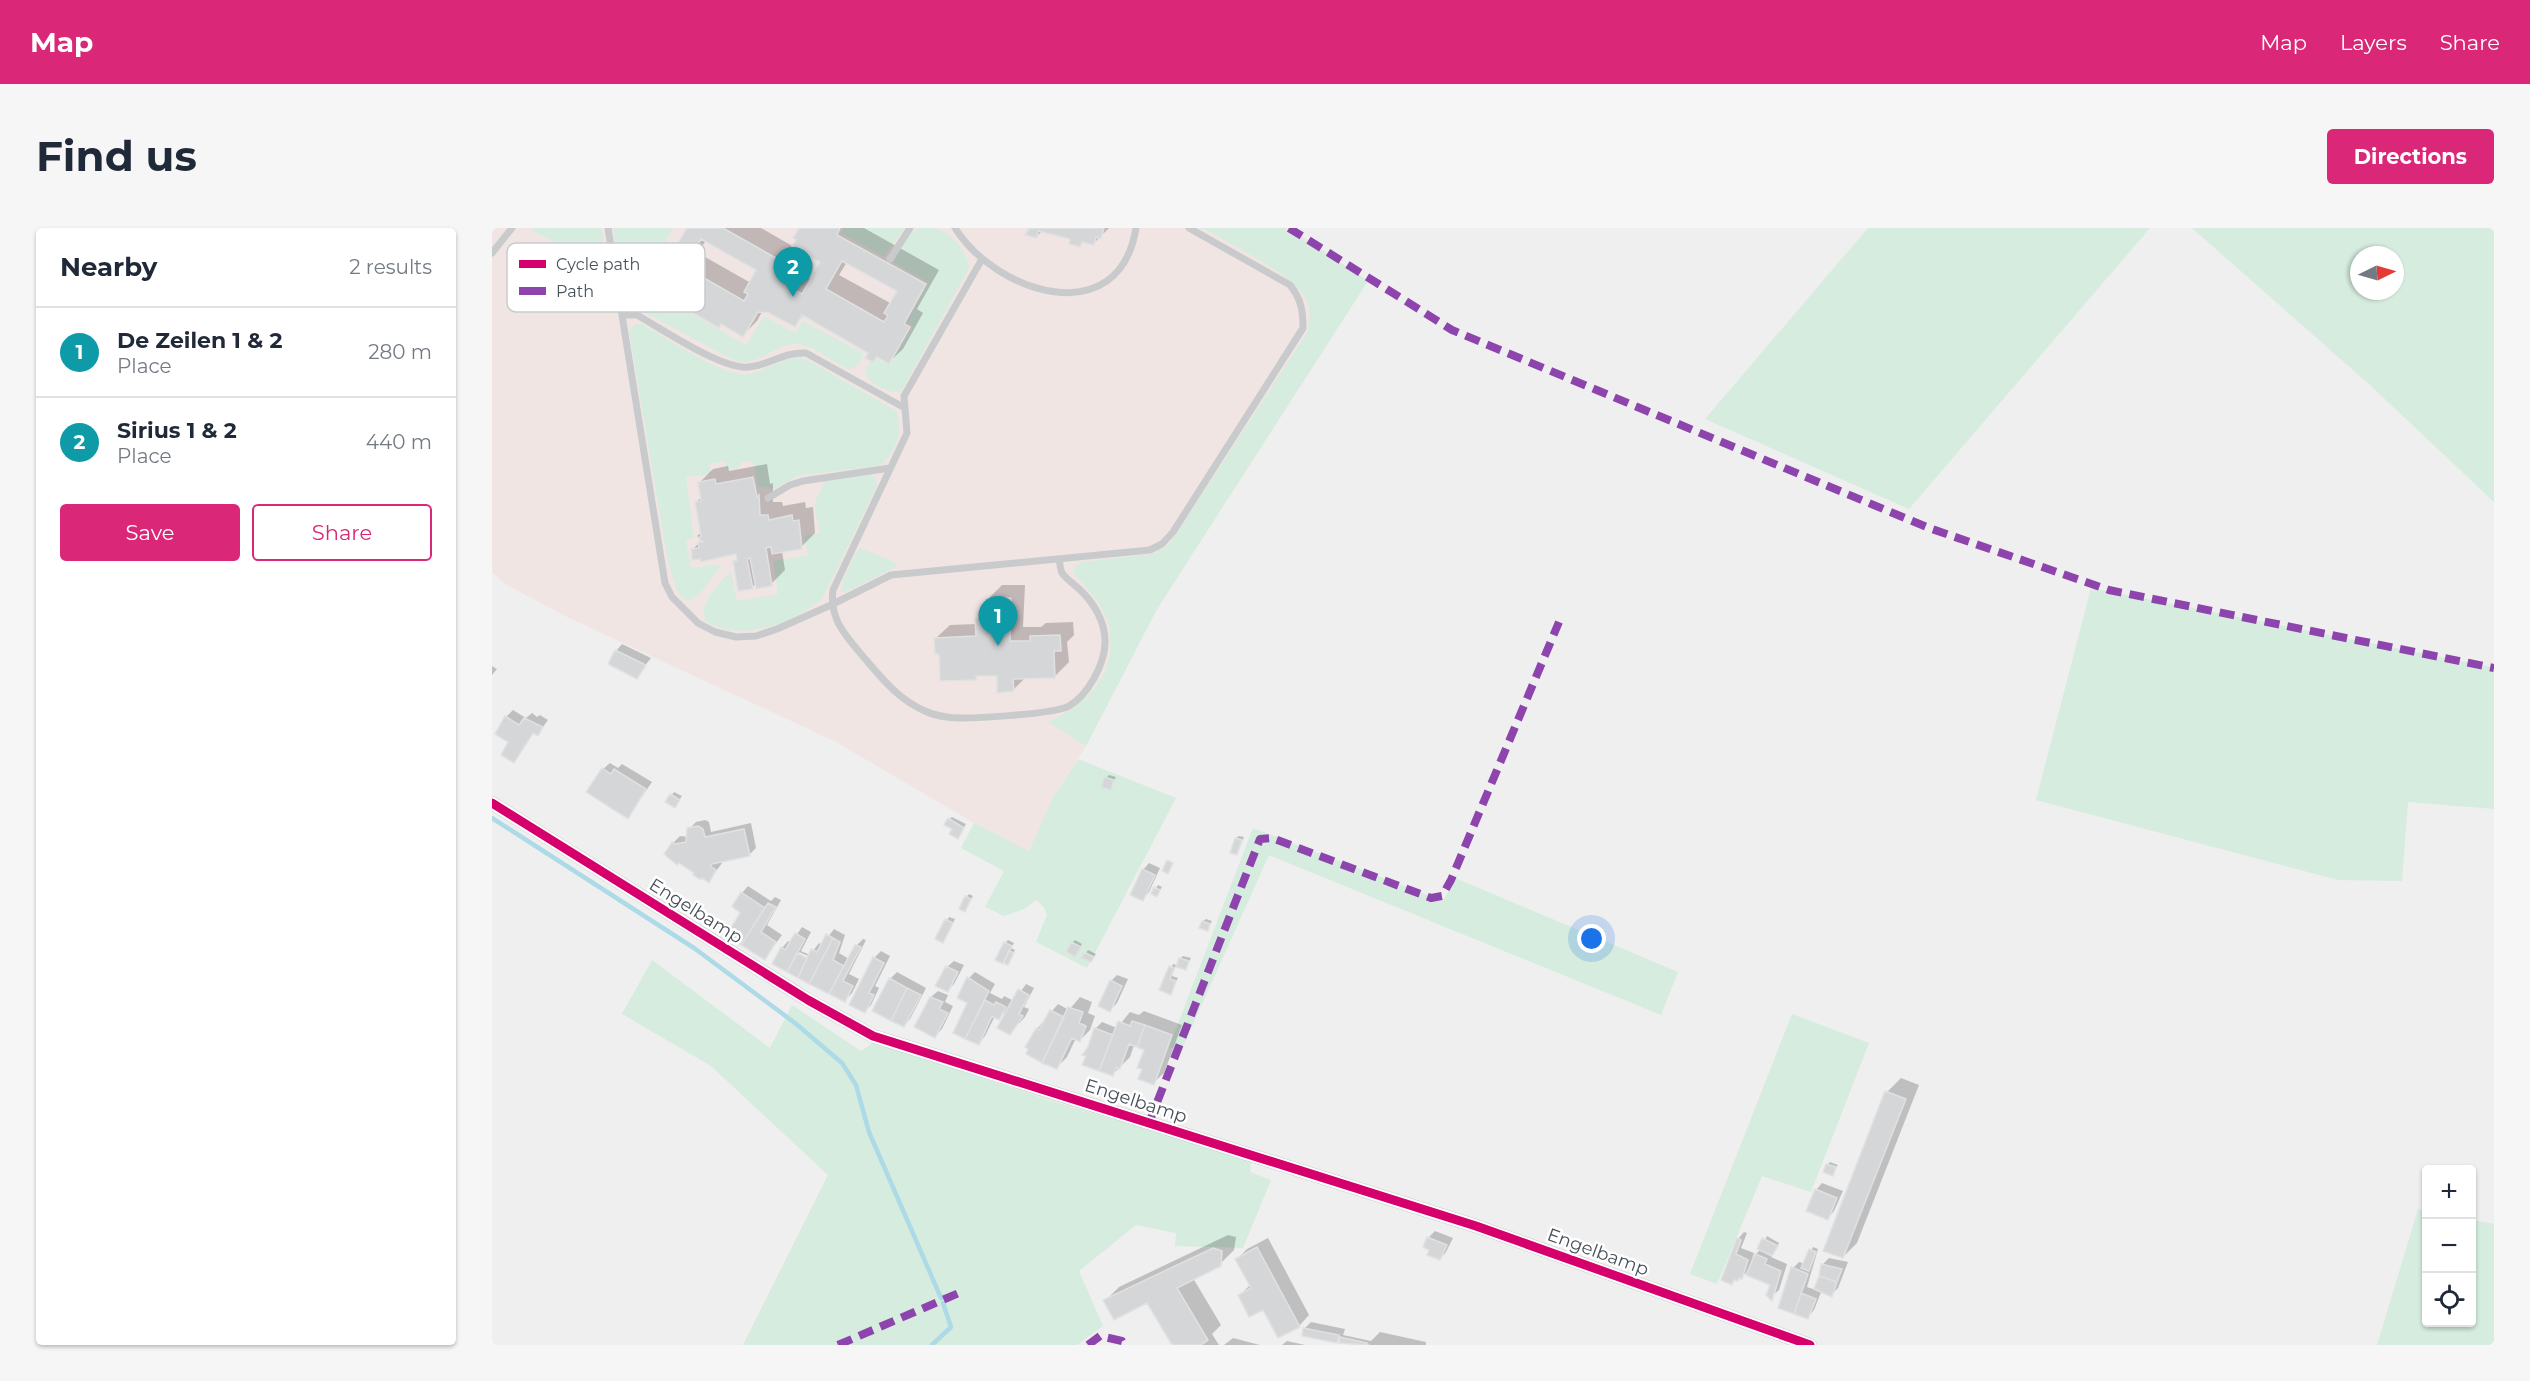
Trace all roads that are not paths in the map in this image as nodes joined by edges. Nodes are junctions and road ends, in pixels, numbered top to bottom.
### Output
1 (512, 228) edge
2 (608, 228) edge
3 (910, 228) edge
4 (955, 228) edge
5 (1136, 228) edge
6 (1189, 228) edge
7 (610, 243) edge
8 (492, 254) edge
9 (890, 258) dead end
10 (982, 259) junction
11 (622, 312) edge
12 (622, 315) junction
13 (903, 407) junction
14 (890, 468) junction
15 (768, 498) dead end
16 (1059, 559) junction
17 (831, 605) junction
18 (492, 803) edge
19 (1810, 1345) edge

1 - 8 lane
2 - 7 lane
3 - 9 lane
4 - 10 lane
5 - 10 lane
6 - 16 lane
10 - 13 lane
11 - 12 lane
12 - 13 lane
12 - 17 lane
13 - 14 lane
14 - 15 lane
14 - 17 lane
16 - 17 lane
16 - 17 lane
18 - 19 street, Engelbamp

